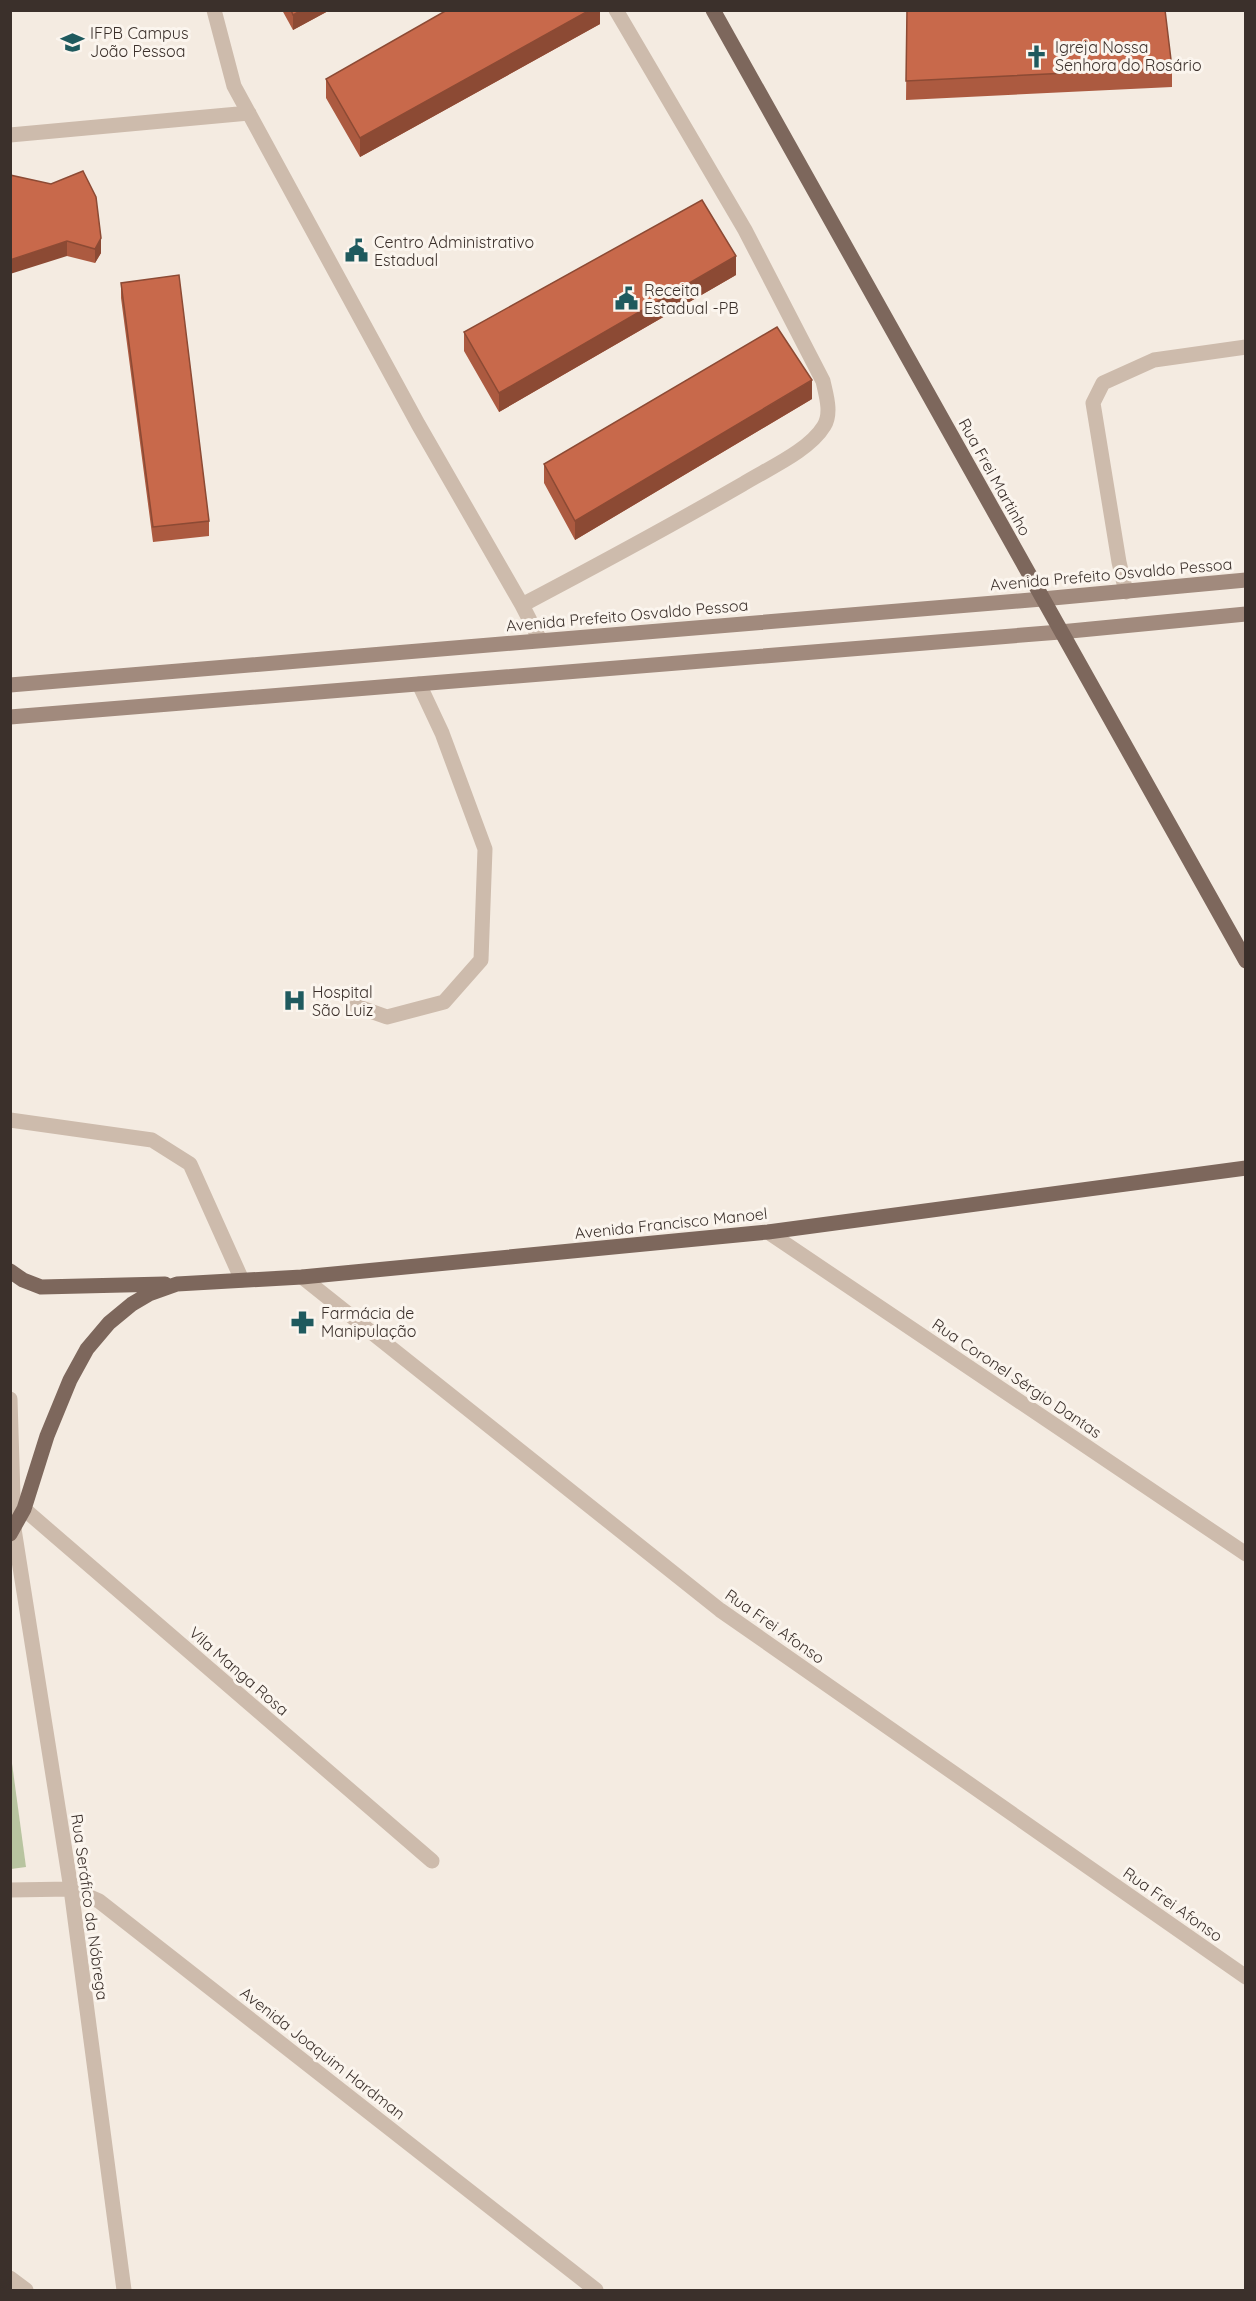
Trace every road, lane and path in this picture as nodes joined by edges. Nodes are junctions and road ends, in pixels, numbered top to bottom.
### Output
1 (214, 10) edge
2 (616, 10) edge
3 (713, 10) edge
4 (249, 113) junction
5 (10, 135) edge
6 (1245, 347) edge
7 (1245, 580) edge
8 (1126, 592) junction
9 (1042, 599) junction
10 (522, 605) junction
11 (1245, 614) edge
12 (1060, 632) junction
13 (540, 640) junction
14 (419, 684) junction
15 (10, 685) edge
16 (10, 717) edge
17 (1245, 961) edge
18 (356, 1006) dead end
19 (10, 1120) edge
20 (1245, 1168) edge
21 (768, 1232) junction
22 (10, 1271) edge
23 (302, 1277) junction
24 (242, 1280) junction
25 (177, 1284) junction
26 (10, 1398) edge
27 (24, 1509) junction
28 (12, 1532) edge
29 (1245, 1554) edge
30 (432, 1861) dead end
31 (71, 1889) junction
32 (10, 1890) edge
33 (1245, 1977) edge
34 (10, 2278) edge
35 (26, 2290) edge
36 (124, 2290) edge
37 (596, 2290) edge

1 - 4 street
2 - 10 street
3 - 9 main road, Rua Frei Martinho
4 - 5 street
4 - 10 street
6 - 8 street
7 - 8 street, Avenida Prefeito Osvaldo Pessoa
8 - 9 street, Avenida Prefeito Osvaldo Pessoa
9 - 12 main road, Rua Frei Martinho
9 - 13 street, Avenida Prefeito Osvaldo Pessoa
10 - 13 street
11 - 12 street
12 - 14 street
12 - 17 main road, Rua Frei Martinho
13 - 15 street, Avenida Prefeito Osvaldo Pessoa
14 - 16 street
14 - 18 street
19 - 24 street
20 - 21 main road, Avenida Francisco Manoel
21 - 23 main road, Avenida Francisco Manoel
21 - 29 street, Rua Coronel Sérgio Dantas
22 - 25 main road
23 - 24 main road, Avenida Francisco Manoel
23 - 33 street, Rua Frei Afonso
24 - 25 main road, Avenida Francisco Manoel
25 - 27 main road, Avenida Francisco Manoel
26 - 28 street, Rua Seráfico da Nóbrega
27 - 28 main road, Avenida Francisco Manoel
27 - 30 street, Vila Manga Rosa
28 - 31 street, Rua Seráfico da Nóbrega
31 - 32 street, Avenida Joaquim Hardman
31 - 36 street, Rua Seráfico da Nóbrega
31 - 37 street, Avenida Joaquim Hardman
34 - 35 street

